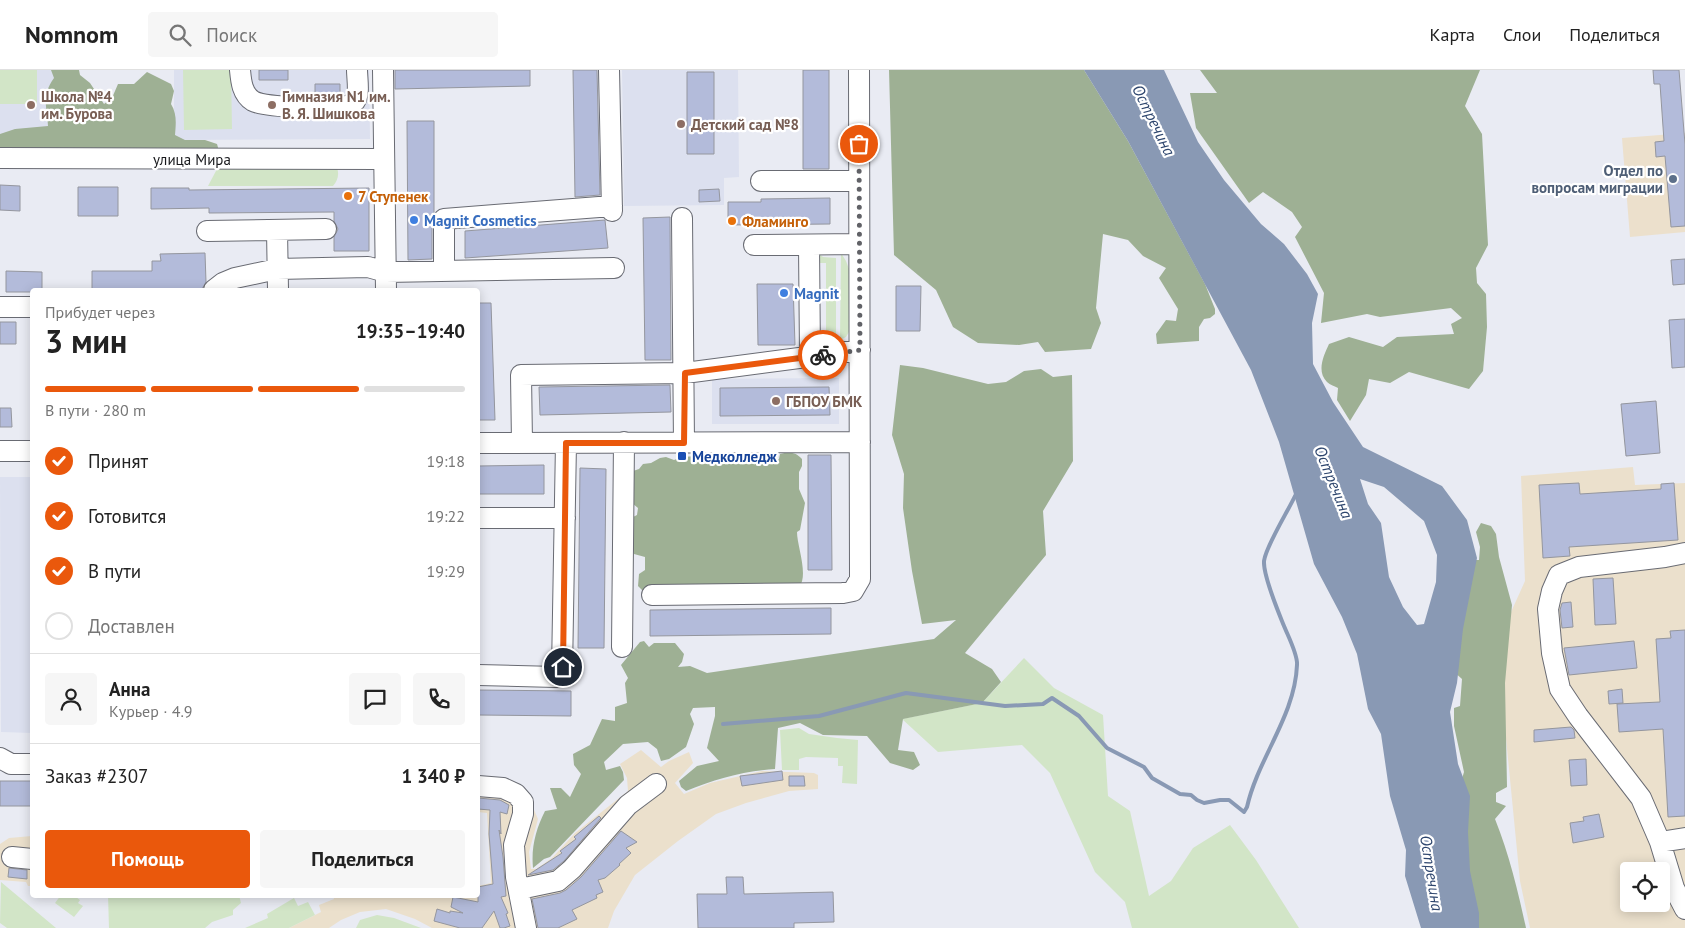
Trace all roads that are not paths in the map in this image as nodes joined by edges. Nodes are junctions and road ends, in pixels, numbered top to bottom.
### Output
1 (240, 70) edge
2 (357, 70) edge
3 (383, 70) edge
4 (609, 70) edge
5 (859, 70) edge
6 (0, 158) edge
7 (384, 159) junction
8 (761, 181) dead end
9 (859, 181) junction
10 (682, 218) dead end
11 (326, 229) dead end
12 (277, 230) junction
13 (207, 231) dead end
14 (859, 244) junction
15 (754, 245) dead end
16 (809, 245) junction
17 (614, 268) dead end
18 (277, 269) junction
19 (444, 271) junction
20 (386, 273) edge
21 (217, 288) edge
22 (278, 288) edge
23 (0, 307) edge
24 (30, 307) edge
25 (860, 350) junction
26 (810, 356) junction
27 (685, 373) junction
28 (624, 442) junction
29 (860, 442) junction
30 (480, 443) edge
31 (522, 443) junction
32 (566, 443) junction
33 (684, 443) junction
34 (0, 451) edge
35 (30, 451) edge
36 (480, 518) edge
37 (565, 518) junction
38 (1685, 553) edge
39 (652, 595) dead end
40 (622, 647) dead end
41 (480, 676) edge
42 (0, 758) edge
43 (30, 764) edge
44 (656, 784) dead end
45 (480, 786) edge
46 (1685, 838) edge
47 (1660, 842) junction
48 (12, 857) dead end
49 (30, 860) edge
50 (520, 889) junction
51 (1685, 909) edge
52 (526, 928) edge

1 - 2 street
3 - 7 street
4 - 19 street
5 - 9 street
6 - 7 street, улица Мира
7 - 20 street
8 - 9 street
9 - 14 street
10 - 27 street
11 - 12 street
12 - 13 street
12 - 18 street
14 - 16 street
14 - 25 street
15 - 16 street
16 - 26 street
17 - 19 street
18 - 20 street
18 - 21 street
18 - 22 street
19 - 20 street
23 - 24 street
25 - 26 street
25 - 29 street
26 - 27 street
27 - 31 street
27 - 33 street
28 - 32 street
28 - 33 street
28 - 40 street
29 - 33 street
29 - 39 street
30 - 31 street
31 - 32 street
32 - 37 street
34 - 35 street
36 - 37 street
37 - 41 street
38 - 47 street
42 - 43 street
44 - 50 street
45 - 50 street
46 - 47 street
47 - 51 street
48 - 49 street
50 - 52 street

